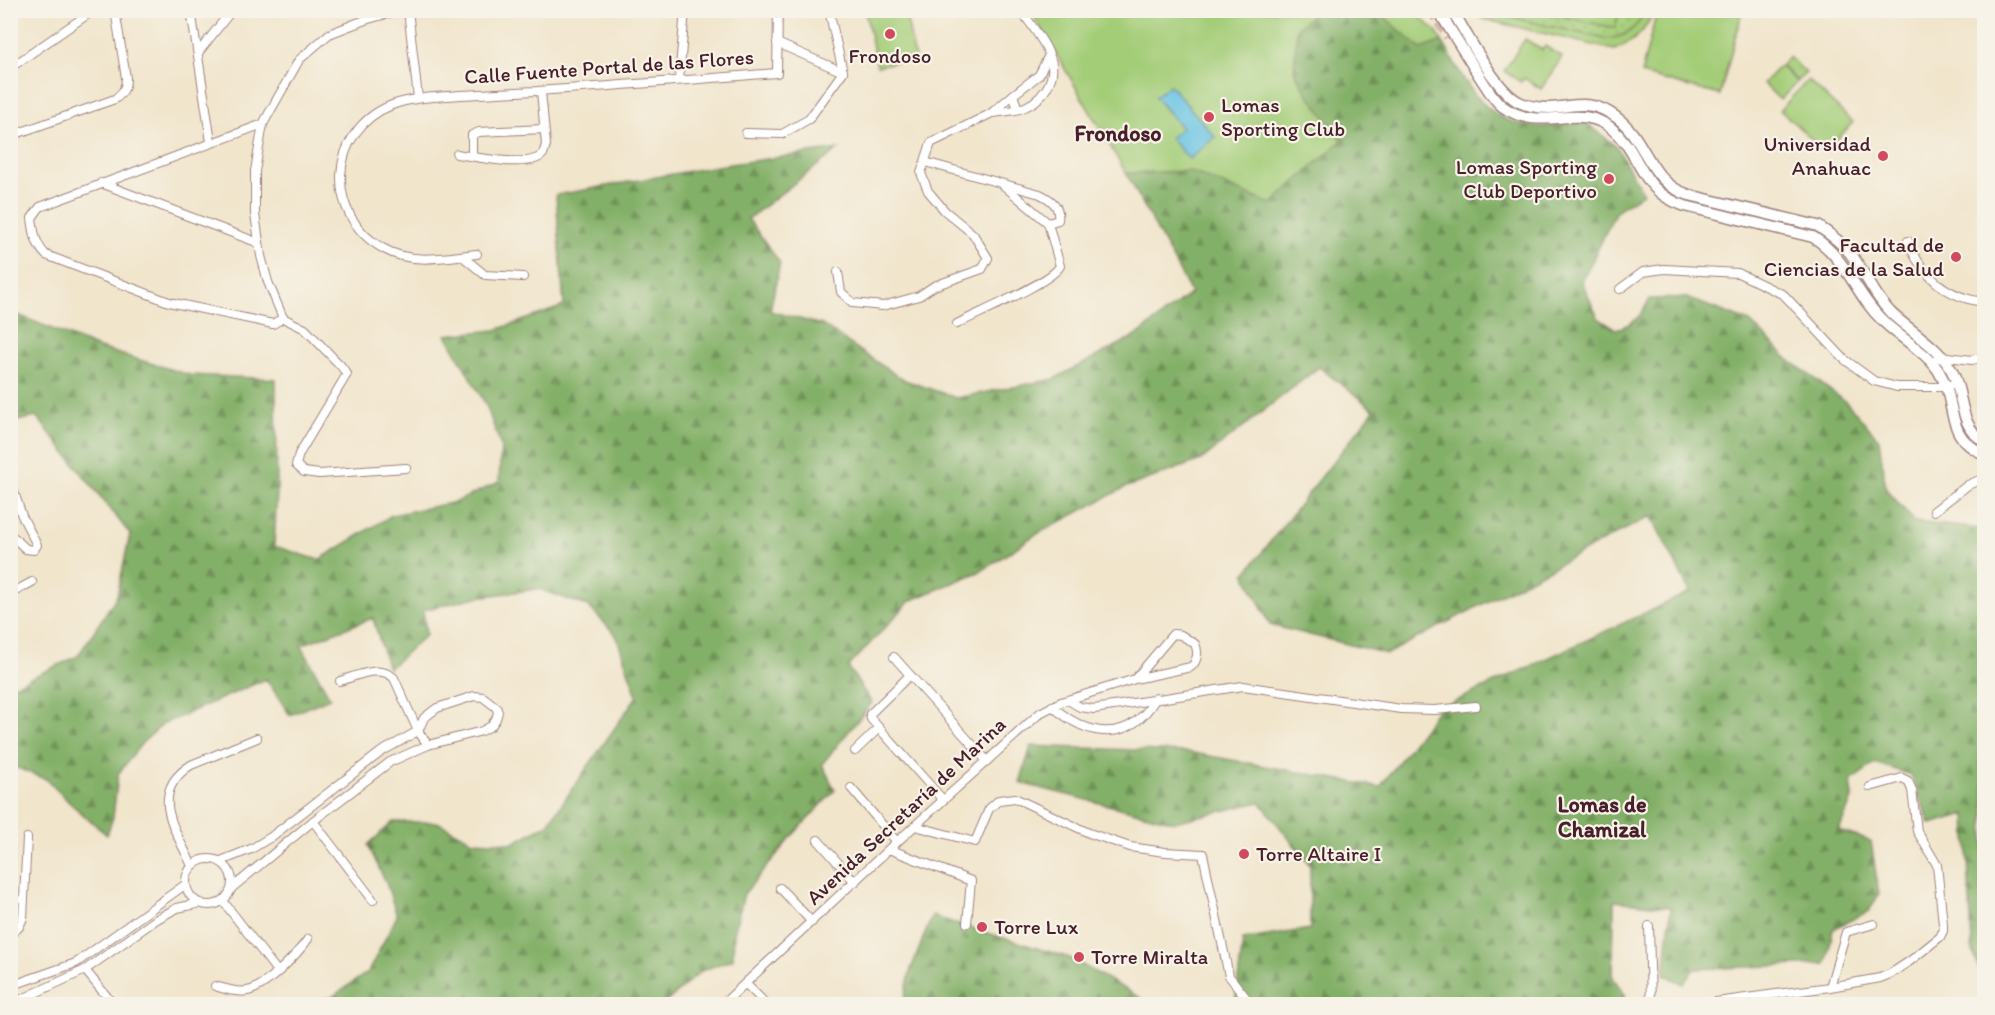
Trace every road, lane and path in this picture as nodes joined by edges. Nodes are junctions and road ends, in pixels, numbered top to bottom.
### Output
1 (94, 10) edge
2 (115, 10) edge
3 (191, 10) edge
4 (232, 10) edge
5 (400, 10) edge
6 (408, 10) edge
7 (686, 10) edge
8 (778, 10) edge
9 (829, 10) edge
10 (1021, 10) edge
11 (1438, 10) edge
12 (1452, 10) edge
13 (1448, 37) tunnel mouth
14 (777, 44) junction
15 (198, 53) junction
16 (1050, 54) junction
17 (10, 68) edge
18 (843, 72) junction
19 (1039, 75) junction
20 (679, 80) junction
21 (1050, 83) junction
22 (541, 91) junction
23 (1012, 95) junction
24 (418, 98) junction
25 (1499, 104) junction
26 (1018, 109) junction
27 (990, 114) junction
28 (263, 124) junction
29 (544, 129) junction
30 (746, 133) dead end
31 (10, 136) edge
32 (211, 142) junction
33 (457, 154) dead end
34 (472, 156) junction
35 (925, 162) junction
36 (101, 183) junction
37 (1003, 185) junction
38 (1048, 223) junction
39 (1908, 241) dead end
40 (259, 243) junction
41 (477, 254) dead end
42 (462, 255) junction
43 (838, 272) dead end
44 (523, 277) dead end
45 (1620, 289) dead end
46 (1984, 302) edge
47 (283, 318) junction
48 (957, 324) dead end
49 (1984, 357) edge
50 (1937, 360) junction
51 (1957, 383) junction
52 (1946, 387) junction
53 (1984, 441) edge
54 (1984, 454) edge
55 (406, 468) dead end
56 (1984, 478) edge
57 (10, 480) edge
58 (1934, 511) dead end
59 (10, 534) edge
60 (32, 582) dead end
61 (10, 594) edge
62 (894, 657) dead end
63 (910, 675) junction
64 (1135, 679) junction
65 (340, 681) dead end
66 (1156, 698) junction
67 (1068, 700) junction
68 (1052, 706) junction
69 (1476, 706) dead end
70 (879, 728) junction
71 (418, 731) junction
72 (257, 738) dead end
73 (428, 745) junction
74 (855, 751) dead end
75 (987, 761) junction
76 (1870, 787) dead end
77 (851, 788) dead end
78 (943, 800) junction
79 (313, 821) junction
80 (915, 825) junction
81 (27, 838) dead end
82 (818, 840) dead end
83 (897, 842) junction
84 (890, 849) junction
85 (221, 861) junction
86 (192, 866) junction
87 (855, 882) junction
88 (186, 884) junction
89 (232, 888) junction
90 (780, 888) dead end
91 (373, 900) dead end
92 (223, 901) junction
93 (201, 903) junction
94 (812, 922) junction
95 (967, 923) dead end
96 (1874, 924) dead end
97 (1649, 926) dead end
98 (10, 935) edge
99 (308, 939) dead end
100 (85, 970) junction
101 (277, 971) junction
102 (746, 984) junction
103 (10, 986) edge
104 (215, 986) dead end
105 (1830, 987) junction
106 (17, 1003) edge
107 (113, 1005) edge
108 (723, 1005) edge
109 (766, 1005) edge
110 (1251, 1005) edge
111 (1651, 1005) edge
112 (1712, 1005) edge

1 - 17 street
2 - 31 street
3 - 15 street
4 - 15 street
5 - 28 street
6 - 24 street
7 - 20 street
8 - 14 street, Calle Fuente Portal de las Flores
9 - 18 street
10 - 16 street
11 - 25 main road
12 - 50 main road
13 - 25 main road
14 - 18 street
14 - 20 street, Calle Fuente Portal de las Flores
15 - 32 street
16 - 19 street
16 - 21 street
18 - 30 street
19 - 21 street
19 - 23 street
20 - 22 street, Calle Fuente Portal de las Flores
21 - 26 street
22 - 24 street, Calle Fuente Portal de las Flores
22 - 29 street
23 - 26 street
23 - 27 street
24 - 42 street, Calle Fuente Portal de las Flores
25 - 50 main road
26 - 27 street
27 - 35 street
28 - 32 street
28 - 40 street
29 - 34 street
29 - 34 street
32 - 36 street
33 - 34 street
35 - 37 street
35 - 43 street
36 - 40 street
36 - 47 street
37 - 38 street
37 - 38 street
38 - 48 street
39 - 46 street
40 - 47 street
41 - 42 street, Calle Fuente Portal de las Flores
42 - 44 street
45 - 52 street
47 - 55 street
49 - 50 street
50 - 51 main road
50 - 52 main road
51 - 52 street
51 - 53 main road
52 - 54 main road
56 - 58 street
57 - 59 street
60 - 61 street
62 - 63 street
63 - 70 street
63 - 75 street
64 - 64 street, Avenida Secretaría de Marina
64 - 67 street, Avenida Secretaría de Marina
65 - 71 street
66 - 67 street
66 - 68 street
66 - 69 street
67 - 68 street, Avenida Secretaría de Marina
68 - 75 street, Avenida Secretaría de Marina
70 - 74 street
70 - 78 street
71 - 73 street
71 - 73 street
71 - 85 street
72 - 86 street
73 - 79 street
75 - 78 street, Avenida Secretaría de Marina
76 - 105 street
77 - 83 street
78 - 80 street, Avenida Secretaría de Marina
79 - 89 street
79 - 91 street
80 - 83 street, Avenida Secretaría de Marina
80 - 110 street
81 - 98 street
82 - 87 street
83 - 84 street, Avenida Secretaría de Marina
84 - 87 street, Avenida Secretaría de Marina
84 - 95 street
85 - 86 street
85 - 89 street
86 - 88 street
87 - 94 street, Avenida Secretaría de Marina
88 - 93 street
88 - 103 street
89 - 92 street
90 - 94 street
92 - 93 street
92 - 101 street
93 - 100 street
94 - 102 street, Avenida Secretaría de Marina
96 - 105 street
97 - 111 street
99 - 101 street
100 - 106 street
100 - 107 street
101 - 104 street
102 - 108 street, Avenida Secretaría de Marina
102 - 109 street
103 - 106 street
105 - 112 street

